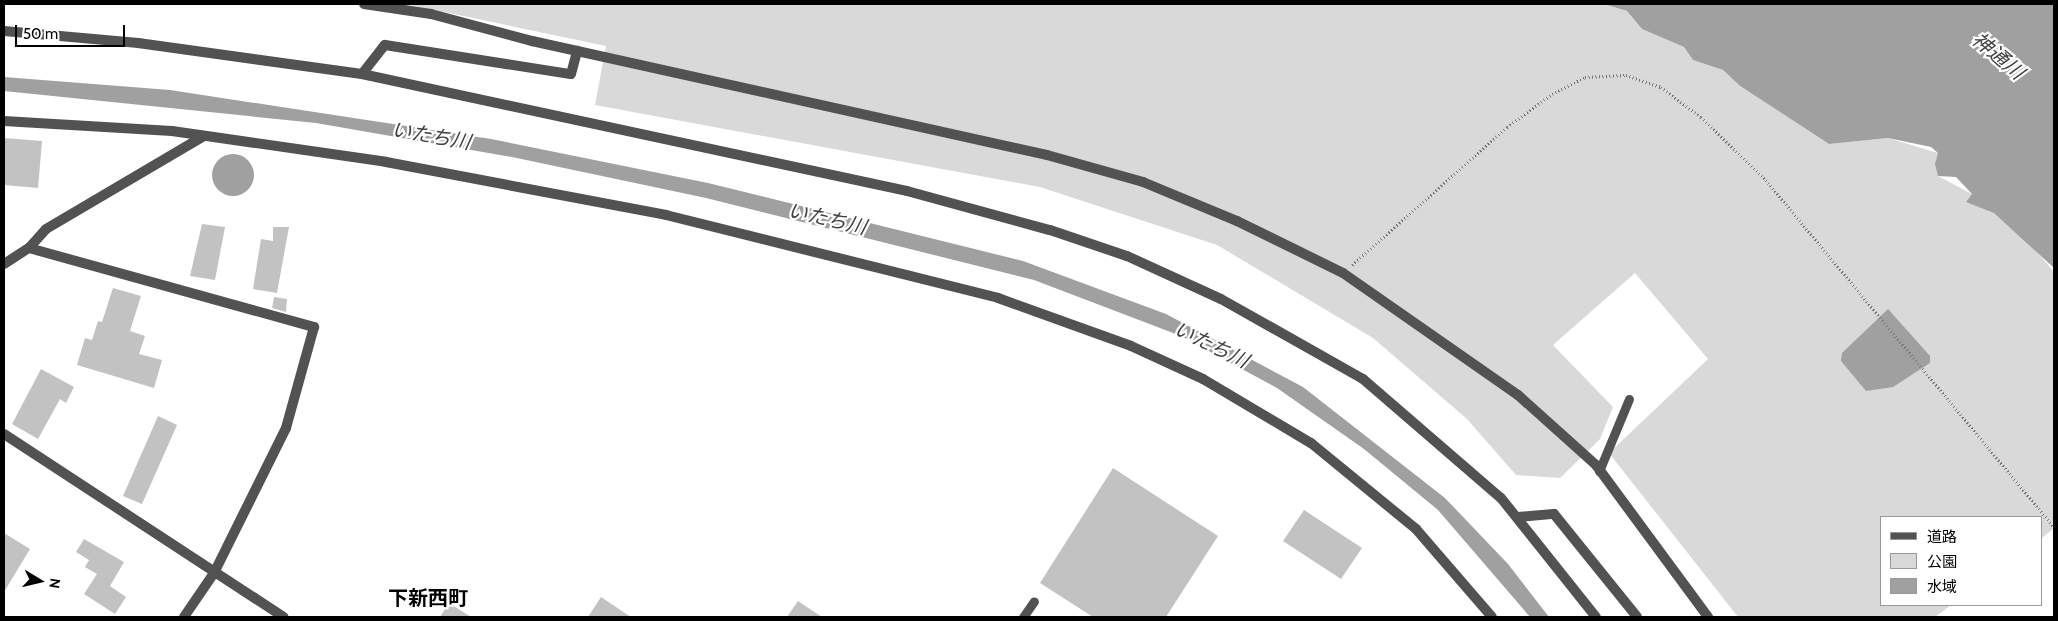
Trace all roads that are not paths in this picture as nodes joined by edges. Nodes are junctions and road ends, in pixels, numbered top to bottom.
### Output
1 (364, 4) edge
2 (4, 31) edge
3 (577, 51) junction
4 (362, 74) junction
5 (4, 121) edge
6 (204, 136) junction
7 (29, 248) junction
8 (4, 264) edge
9 (1629, 399) dead end
10 (4, 434) edge
11 (1599, 470) junction
12 (1518, 517) junction
13 (214, 572) junction
14 (1034, 601) dead end
15 (184, 617) edge
16 (284, 617) edge
17 (1023, 617) edge
18 (1492, 617) edge
19 (1596, 617) edge
20 (1637, 617) edge
21 (1708, 617) edge

1 - 3 street
2 - 4 street
3 - 4 street
3 - 11 street
4 - 12 street
5 - 6 street
6 - 7 street
6 - 18 street
7 - 8 street
7 - 13 street
9 - 11 lane
10 - 13 street
11 - 21 street
12 - 19 street
12 - 20 street
13 - 15 street
13 - 16 street
14 - 17 lane

